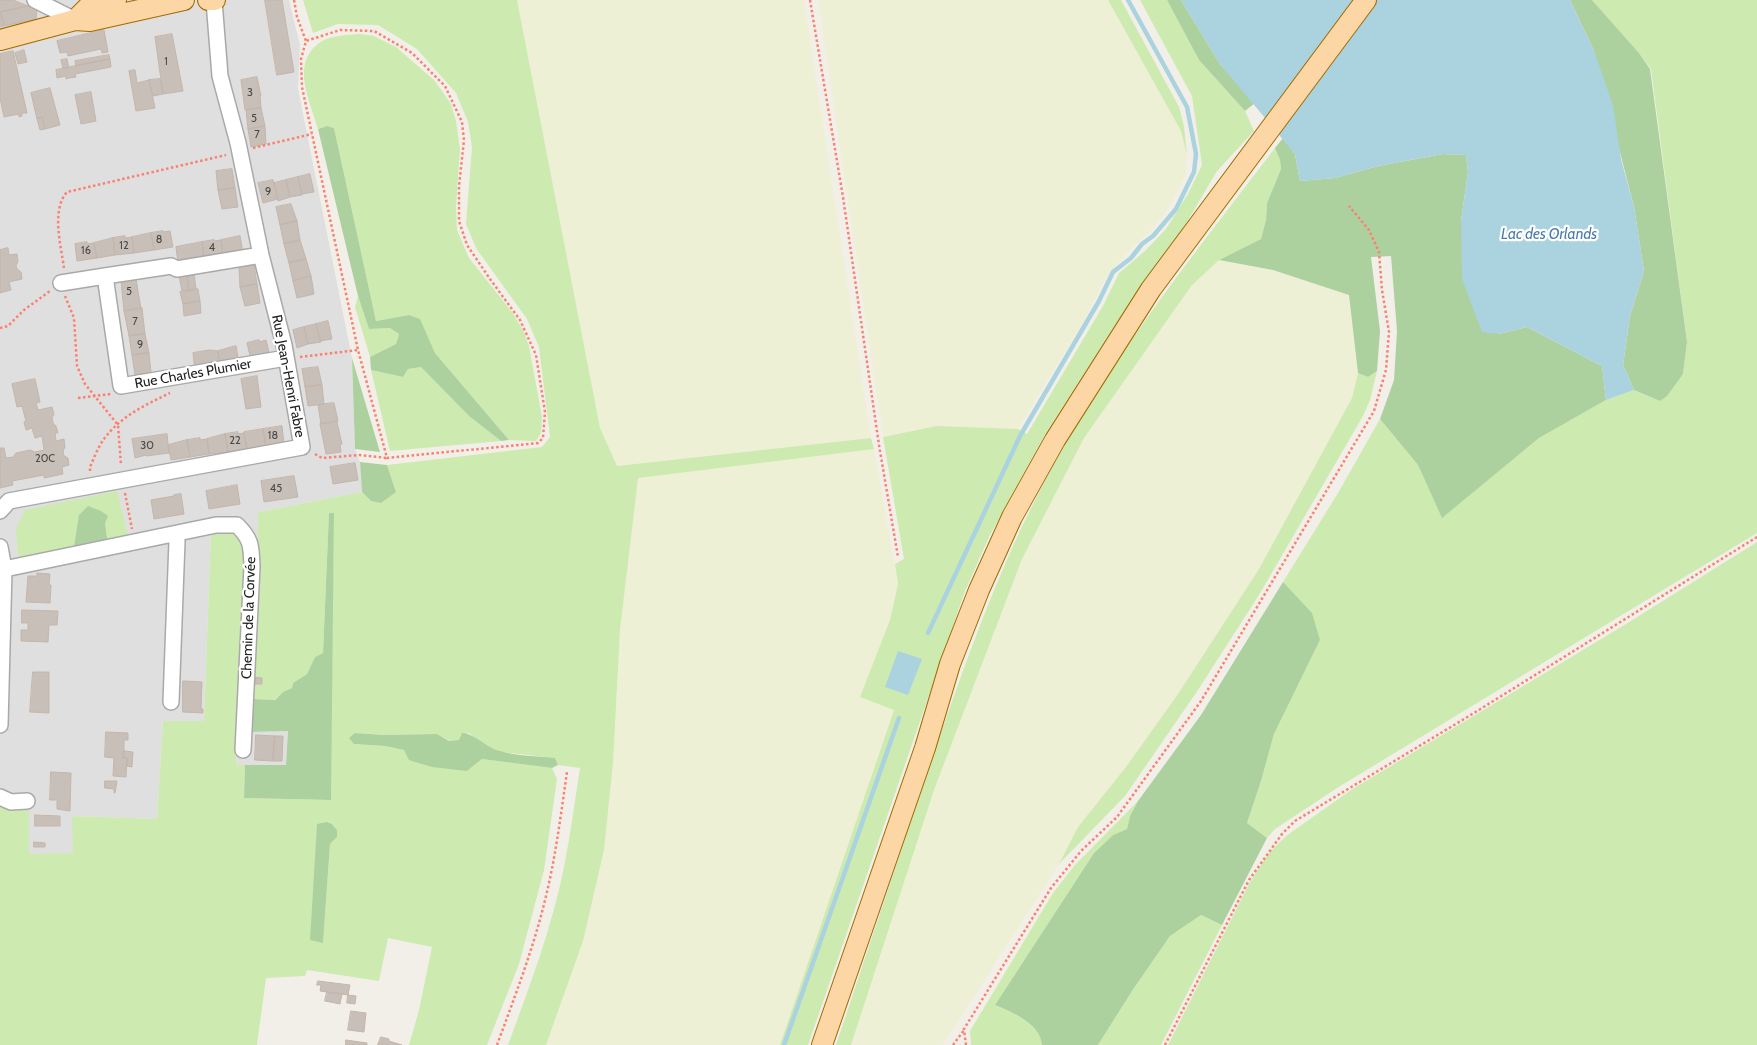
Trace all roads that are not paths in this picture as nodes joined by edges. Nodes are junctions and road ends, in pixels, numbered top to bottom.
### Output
1 (35, 0) edge
2 (116, 0) edge
3 (184, 0) edge
4 (208, 0) edge
5 (214, 0) edge
6 (1366, 0) edge
7 (75, 20) junction
8 (0, 40) edge
9 (261, 255) junction
10 (105, 276) junction
11 (61, 283) road end
12 (286, 358) junction
13 (0, 511) edge
14 (173, 534) junction
15 (0, 547) edge
16 (2, 570) edge
17 (171, 702) dead end
18 (0, 726) edge
19 (243, 750) dead end
20 (0, 797) edge
21 (27, 801) dead end
22 (822, 1045) edge

1 - 7 street
2 - 7 main road
3 - 7 main road
4 - 5 main road
5 - 9 street, Rue Jean-Henri Fabre
6 - 22 main road
7 - 8 main road
9 - 10 street
9 - 12 street, Rue Jean-Henri Fabre
10 - 11 street
10 - 12 street, Rue Charles Plumier
12 - 13 street, Rue Jean-Henri Fabre
14 - 16 street, Chemin de la Corvée
14 - 17 street
14 - 19 street, Chemin de la Corvée
15 - 16 street
16 - 18 street
20 - 21 street

